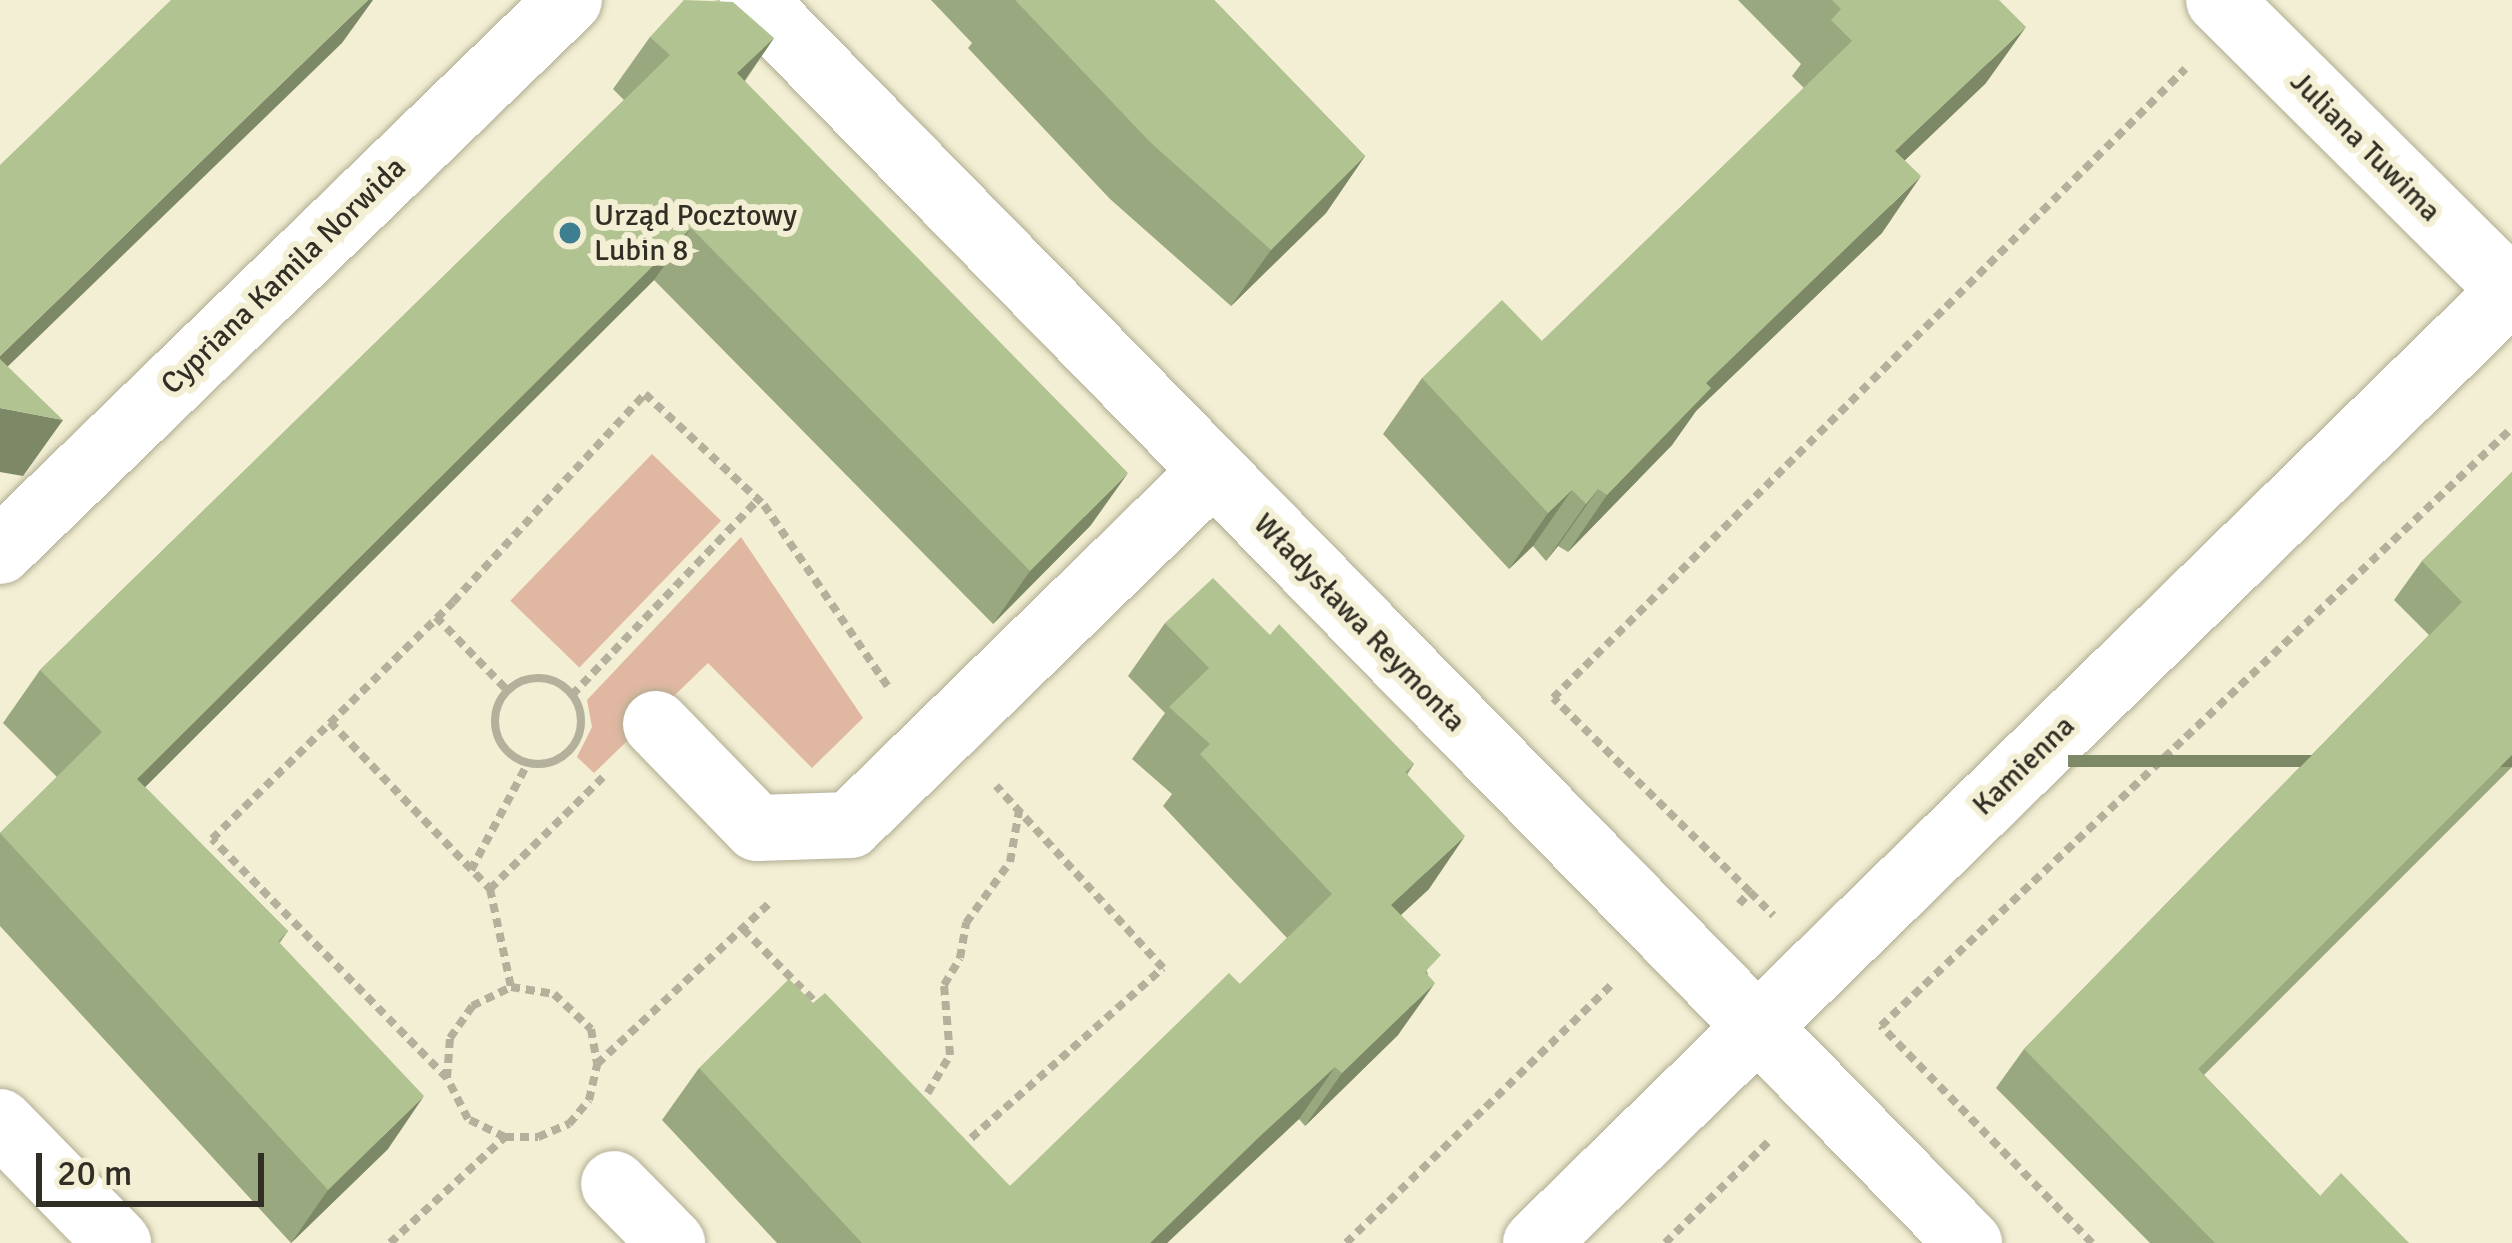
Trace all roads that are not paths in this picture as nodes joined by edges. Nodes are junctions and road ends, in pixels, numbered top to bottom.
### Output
1 (568, 0) edge
2 (753, 0) edge
3 (2228, 9) edge
4 (2512, 290) edge
5 (1212, 472) junction
6 (0, 551) edge
7 (656, 724) road end
8 (1757, 1025) junction
9 (0, 1122) edge
10 (614, 1184) dead end
11 (118, 1243) edge
12 (672, 1243) edge
13 (1536, 1243) edge
14 (1970, 1243) edge

1 - 6 street, Cypriana Kamila Norwida
2 - 5 street, Władysława Reymonta
3 - 4 street, Juliana Tuwima
4 - 8 street, Kamienna
5 - 7 street
5 - 8 street, Władysława Reymonta
8 - 13 street, Kamienna
8 - 14 street, Władysława Reymonta
9 - 11 street
10 - 12 street

